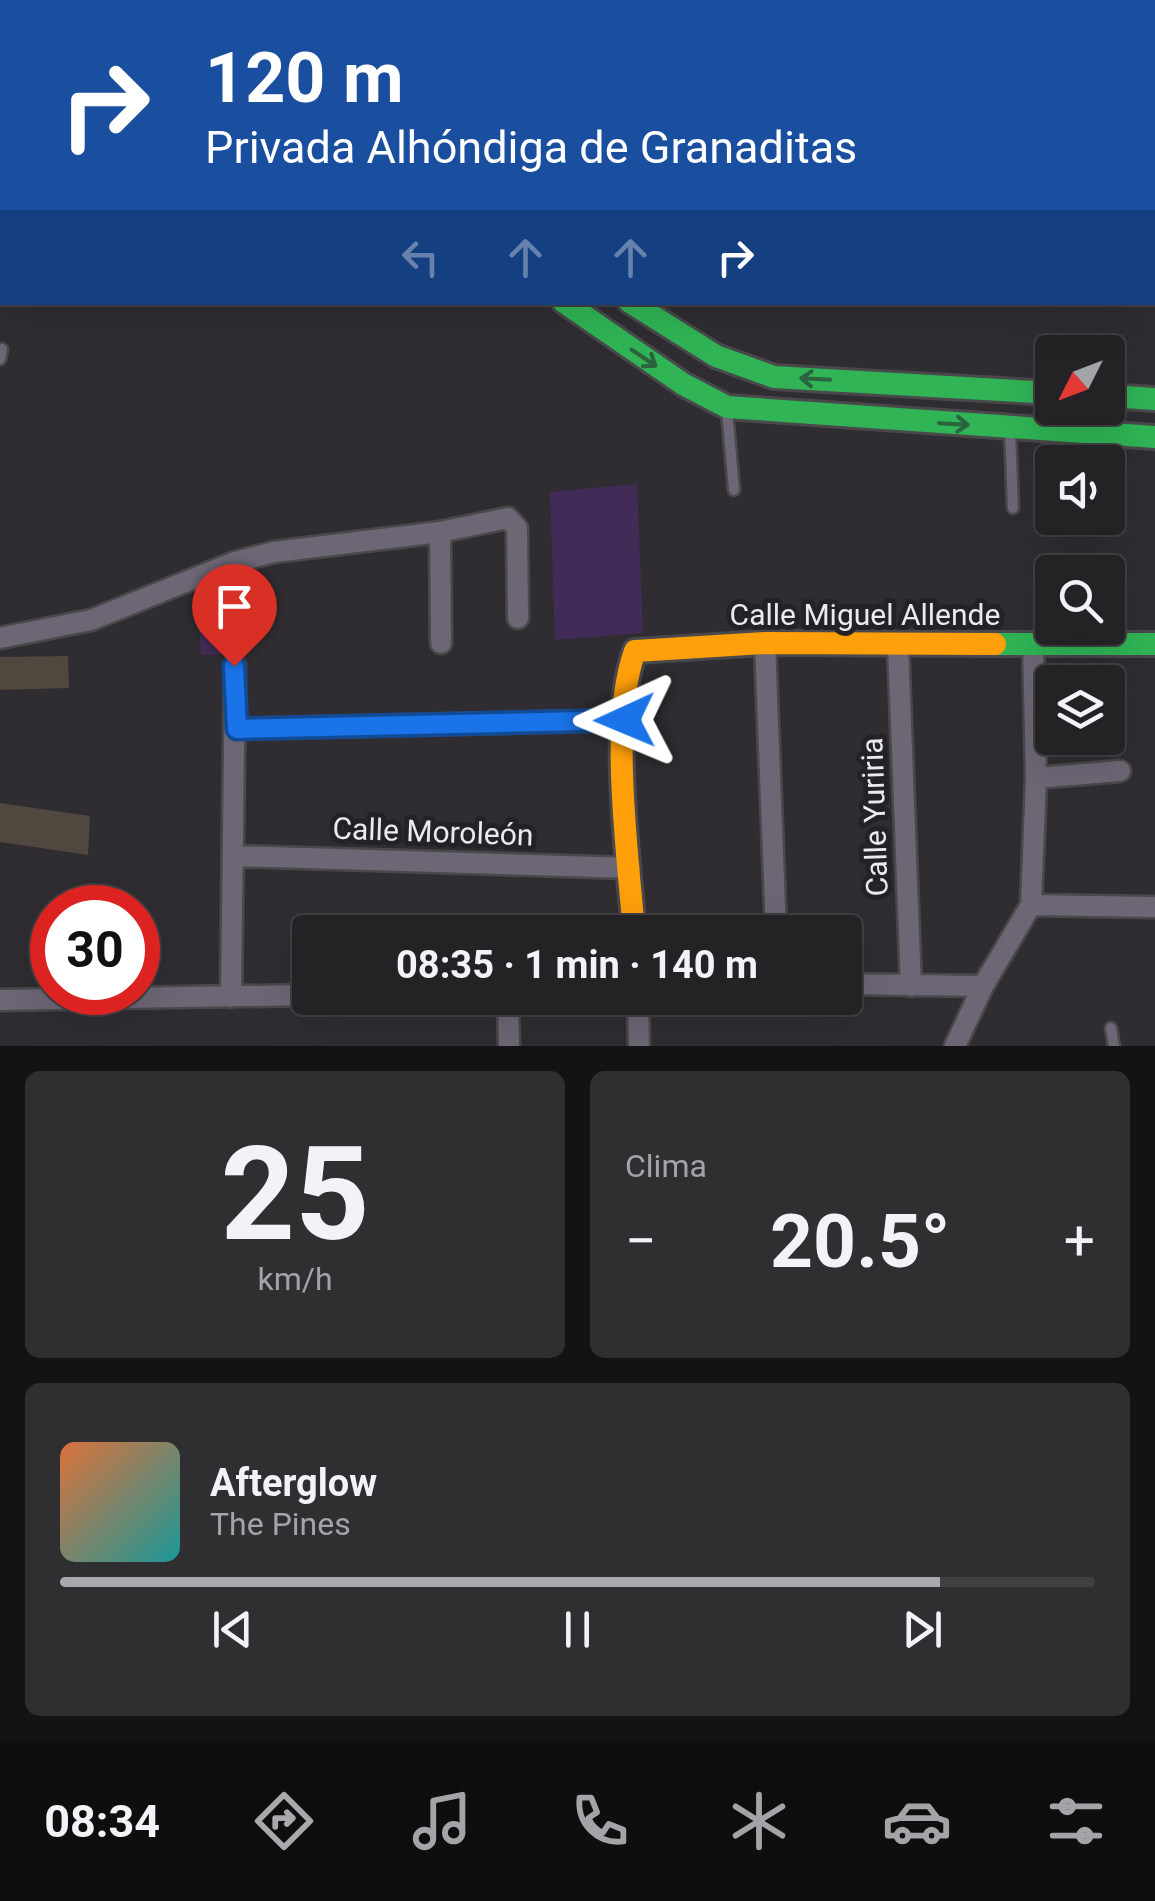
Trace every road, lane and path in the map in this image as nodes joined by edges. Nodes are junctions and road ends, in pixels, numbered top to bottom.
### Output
1 (568, 305) edge
2 (634, 305) edge
3 (1035, 392) edge
4 (1125, 397) edge
5 (1155, 399) edge
6 (727, 408) junction
7 (1010, 427) junction
8 (1155, 438) edge
9 (734, 490) dead end
10 (1012, 508) dead end
11 (440, 532) junction
12 (518, 618) dead end
13 (0, 638) edge
14 (441, 643) dead end
15 (765, 643) junction
16 (1033, 644) junction
17 (1155, 644) edge
18 (898, 645) junction
19 (234, 666) dead end
20 (625, 720) junction
21 (237, 729) junction
22 (1120, 771) dead end
23 (1036, 778) junction
24 (234, 856) junction
25 (630, 868) junction
26 (1031, 905) junction
27 (1154, 908) edge
28 (633, 915) edge
29 (775, 915) edge
30 (862, 985) edge
31 (911, 986) junction
32 (983, 986) junction
33 (292, 995) edge
34 (231, 997) junction
35 (0, 1000) edge
36 (508, 1015) edge
37 (639, 1015) edge
38 (1110, 1028) dead end
39 (509, 1046) edge
40 (640, 1046) edge
41 (955, 1046) edge
42 (1114, 1046) edge

1 -> 6 main road
3 -> 2 main road
4 - 5 main road
6 -> 7 main road
6 - 9 lane
7 - 8 main road
7 - 10 lane
11 - 12 street
11 - 13 street
11 - 14 street
15 - 18 main road, Calle Miguel Allende
15 - 20 main road, Calle Miguel Allende
15 - 29 street
16 - 17 main road, Calle Miguel Allende
16 - 18 main road, Calle Miguel Allende
16 - 23 street
18 - 31 street, Calle Yuriria
19 - 21 street
20 - 21 street
20 - 25 main road
21 - 24 street
22 - 23 street
23 - 26 street
24 - 25 street, Calle Moroleón
24 - 34 street
25 - 28 main road
26 - 27 street
26 - 32 street
30 - 31 street
31 - 32 street
32 - 41 street
33 - 34 street
34 - 35 street
36 - 39 street
37 - 40 street
38 - 42 lane

